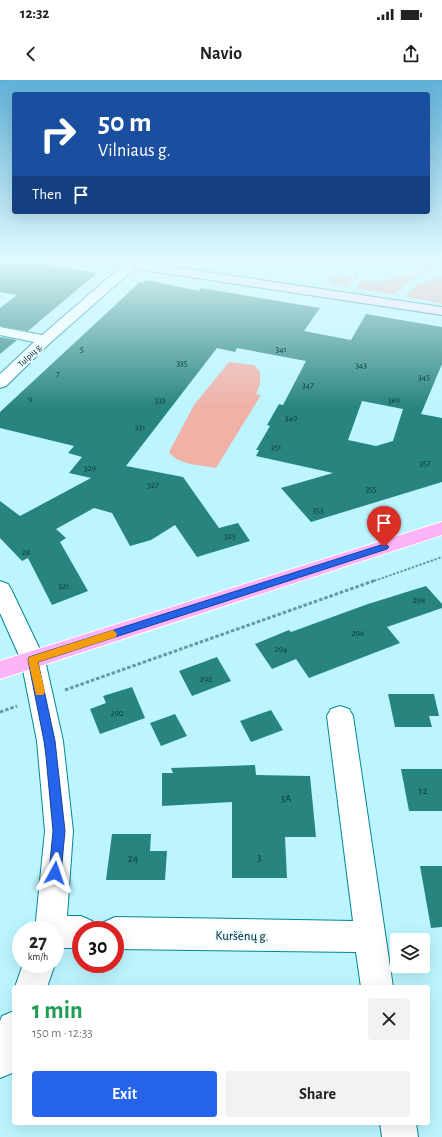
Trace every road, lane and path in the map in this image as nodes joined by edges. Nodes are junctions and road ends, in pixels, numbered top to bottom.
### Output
1 (80, 309) edge
2 (431, 309) edge
3 (442, 311) edge
4 (0, 332) edge
5 (45, 340) junction
6 (0, 383) edge
7 (442, 528) edge
8 (442, 557) edge
9 (0, 589) edge
10 (33, 660) junction
11 (0, 670) edge
12 (41, 699) junction
13 (0, 712) edge
14 (340, 716) dead end
15 (51, 921) edge
16 (124, 933) edge
17 (370, 937) junction
18 (35, 973) edge
19 (31, 985) edge
20 (377, 985) edge
21 (12, 1033) edge
22 (0, 1061) edge
23 (398, 1125) edge
24 (400, 1137) edge

1 - 5 street, Tulpių g.
2 - 3 main road
4 - 5 street
5 - 6 street, Tulpių g.
7 - 10 highway
8 - 12 path
9 - 10 street
10 - 11 highway
10 - 12 street
12 - 13 path
12 - 15 street
14 - 17 street
16 - 17 street, Kuršėnų g.
17 - 20 street
18 - 19 street
21 - 22 street
23 - 24 street

